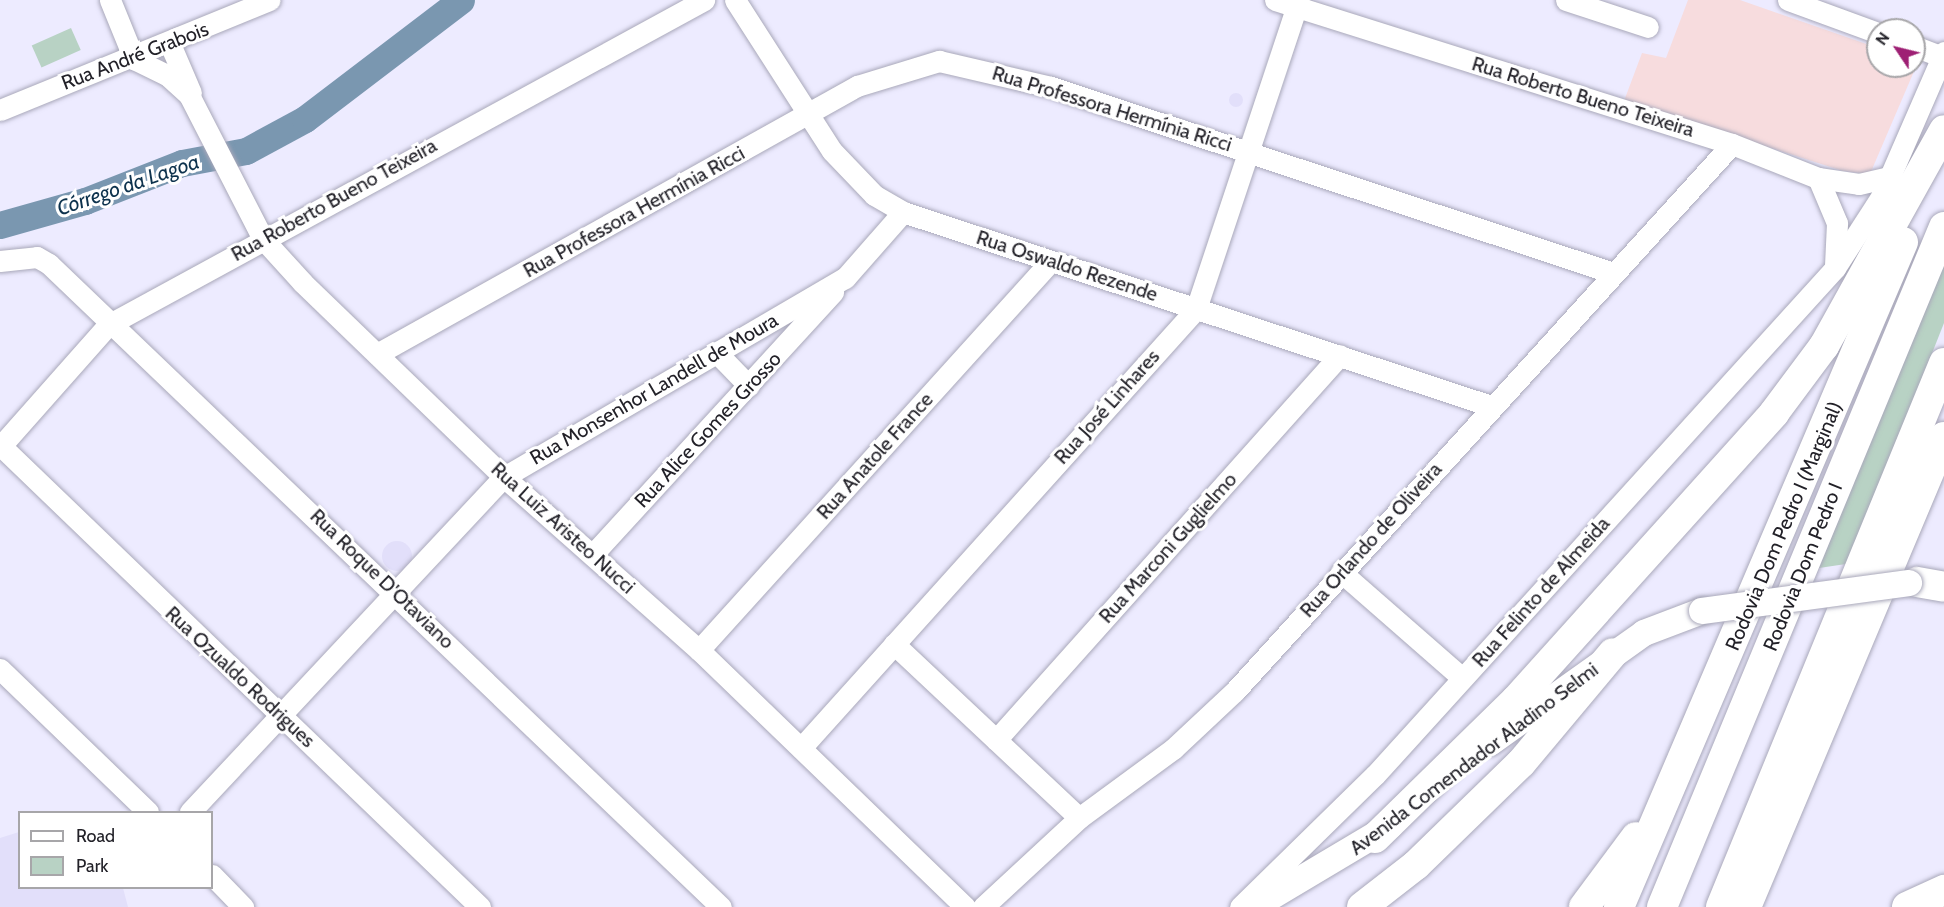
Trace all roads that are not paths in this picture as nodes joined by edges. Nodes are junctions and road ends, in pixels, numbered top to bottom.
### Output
1 (110, 0) edge
2 (269, 0) edge
3 (704, 0) edge
4 (735, 0) edge
5 (1275, 0) edge
6 (1566, 0) edge
7 (1788, 0) edge
8 (1298, 4) edge
9 (229, 8) edge
10 (1648, 27) dead end
11 (1866, 29) edge
12 (170, 44) junction
13 (1926, 50) edge
14 (1943, 55) edge
15 (134, 58) junction
16 (0, 110) edge
17 (810, 115) junction
18 (203, 121) junction
19 (1944, 130) edge
20 (1944, 142) edge
21 (1732, 144) junction
22 (1250, 152) junction
23 (1890, 177) junction
24 (1818, 178) junction
25 (903, 212) junction
26 (1944, 227) edge
27 (263, 238) junction
28 (0, 261) edge
29 (1050, 262) junction
30 (1834, 268) junction
31 (1613, 273) junction
32 (845, 278) junction
33 (1196, 309) junction
34 (108, 325) junction
35 (716, 352) junction
36 (377, 354) junction
37 (1340, 355) junction
38 (1944, 363) edge
39 (749, 386) junction
40 (1491, 406) junction
41 (1944, 436) edge
42 (1, 447) edge
43 (504, 477) junction
44 (594, 553) junction
45 (1341, 572) junction
46 (1929, 583) edge
47 (395, 591) junction
48 (894, 644) junction
49 (699, 650) junction
50 (1613, 653) junction
51 (0, 669) edge
52 (1462, 678) junction
53 (283, 718) junction
54 (996, 740) junction
55 (801, 748) junction
56 (1665, 799) junction
57 (146, 811) edge
58 (192, 811) edge
59 (1078, 818) junction
60 (1375, 838) junction
61 (213, 876) edge
62 (1944, 890) edge
63 (236, 903) edge
64 (480, 907) edge
65 (721, 907) edge
66 (965, 907) edge
67 (983, 907) edge
68 (1239, 907) edge
69 (1254, 907) edge
70 (1362, 907) edge
71 (1584, 907) edge
72 (1619, 907) edge
73 (1662, 907) edge
74 (1721, 907) edge
75 (1746, 907) edge
76 (1907, 907) edge

1 - 15 street
2 - 9 street, Rua André Grabois
3 - 27 street, Rua Roberto Bueno Teixeira
4 - 17 street, Rua Oswaldo Rezende
5 - 8 street, Rua Roberto Bueno Teixeira
6 - 10 street
7 - 11 street
8 - 21 street, Rua Roberto Bueno Teixeira
8 - 22 street, Rua José Linhares
9 - 12 street, Rua André Grabois
12 - 15 street, Rua André Grabois
12 - 18 street, Rua Luiz Aristeo Nucci
13 - 14 street
14 - 23 street, Rua Felinto de Almeida
15 - 16 street, Rua André Grabois
15 - 18 street, Rua Luiz Aristeo Nucci
17 - 22 street, Rua Professora Hermínia Ricci
17 - 25 street, Rua Oswaldo Rezende
17 - 36 street, Rua Professora Hermínia Ricci
18 - 27 street, Rua Luiz Aristeo Nucci
19 - 60 highway
20 - 56 highway, Rodovia Dom Pedro I (Marginal)
21 - 24 street, Rua Roberto Bueno Teixeira
21 - 31 street, Rua Orlando de Oliveira
22 - 31 street, Rua Professora Hermínia Ricci
22 - 33 street, Rua José Linhares
23 - 24 street, Rua Roberto Bueno Teixeira
23 - 30 street, Rua Felinto de Almeida
24 - 30 street
25 - 29 street, Rua Oswaldo Rezende
25 - 32 street, Rua Monsenhor Landell de Moura
26 - 73 highway, Rodovia Dom Pedro I
27 - 34 street, Rua Roberto Bueno Teixeira
27 - 36 street, Rua Luiz Aristeo Nucci
28 - 34 street, Rua Roque D'Otaviano
29 - 33 street, Rua Oswaldo Rezende
29 - 49 street, Rua Anatole France
30 - 52 street, Rua Felinto de Almeida
31 - 40 street, Rua Orlando de Oliveira
32 - 35 street, Rua Monsenhor Landell de Moura
32 - 39 street, Rua Alice Gomes Grosso
33 - 37 street, Rua Oswaldo Rezende
33 - 48 street, Rua José Linhares
34 - 42 street, Rua Roberto Bueno Teixeira
34 - 47 street, Rua Roque D'Otaviano
35 - 39 street
35 - 43 street, Rua Monsenhor Landell de Moura
36 - 43 street, Rua Luiz Aristeo Nucci
37 - 40 street, Rua Oswaldo Rezende
37 - 54 street, Rua Marconi Guglielmo
38 - 74 highway
39 - 44 street, Rua Alice Gomes Grosso
40 - 45 street, Rua Orlando de Oliveira
41 - 75 highway
42 - 53 street, Rua Ozualdo Rodrigues
43 - 44 street, Rua Luiz Aristeo Nucci
43 - 47 street, Rua Monsenhor Landell de Moura
44 - 49 street, Rua Luiz Aristeo Nucci
45 - 52 street
45 - 59 street, Rua Orlando de Oliveira
46 - 50 main road, Avenida Comendador Aladino Selmi, bridge
47 - 53 street, Rua Monsenhor Landell de Moura
47 - 65 street, Rua Roque D'Otaviano
48 - 54 street
48 - 55 street, Rua José Linhares
49 - 55 street, Rua Luiz Aristeo Nucci
50 - 60 main road, Avenida Comendador Aladino Selmi
50 - 70 highway
51 - 57 street
52 - 68 street, Rua Felinto de Almeida
53 - 58 street, Rua Monsenhor Landell de Moura
53 - 64 street, Rua Ozualdo Rodrigues
54 - 59 street
55 - 66 street, Rua Luiz Aristeo Nucci
56 - 71 highway
56 - 72 highway, Rodovia Dom Pedro I (Marginal)
59 - 67 street, Rua Orlando de Oliveira
60 - 69 main road, Avenida Comendador Aladino Selmi
61 - 63 street
62 - 76 highway

